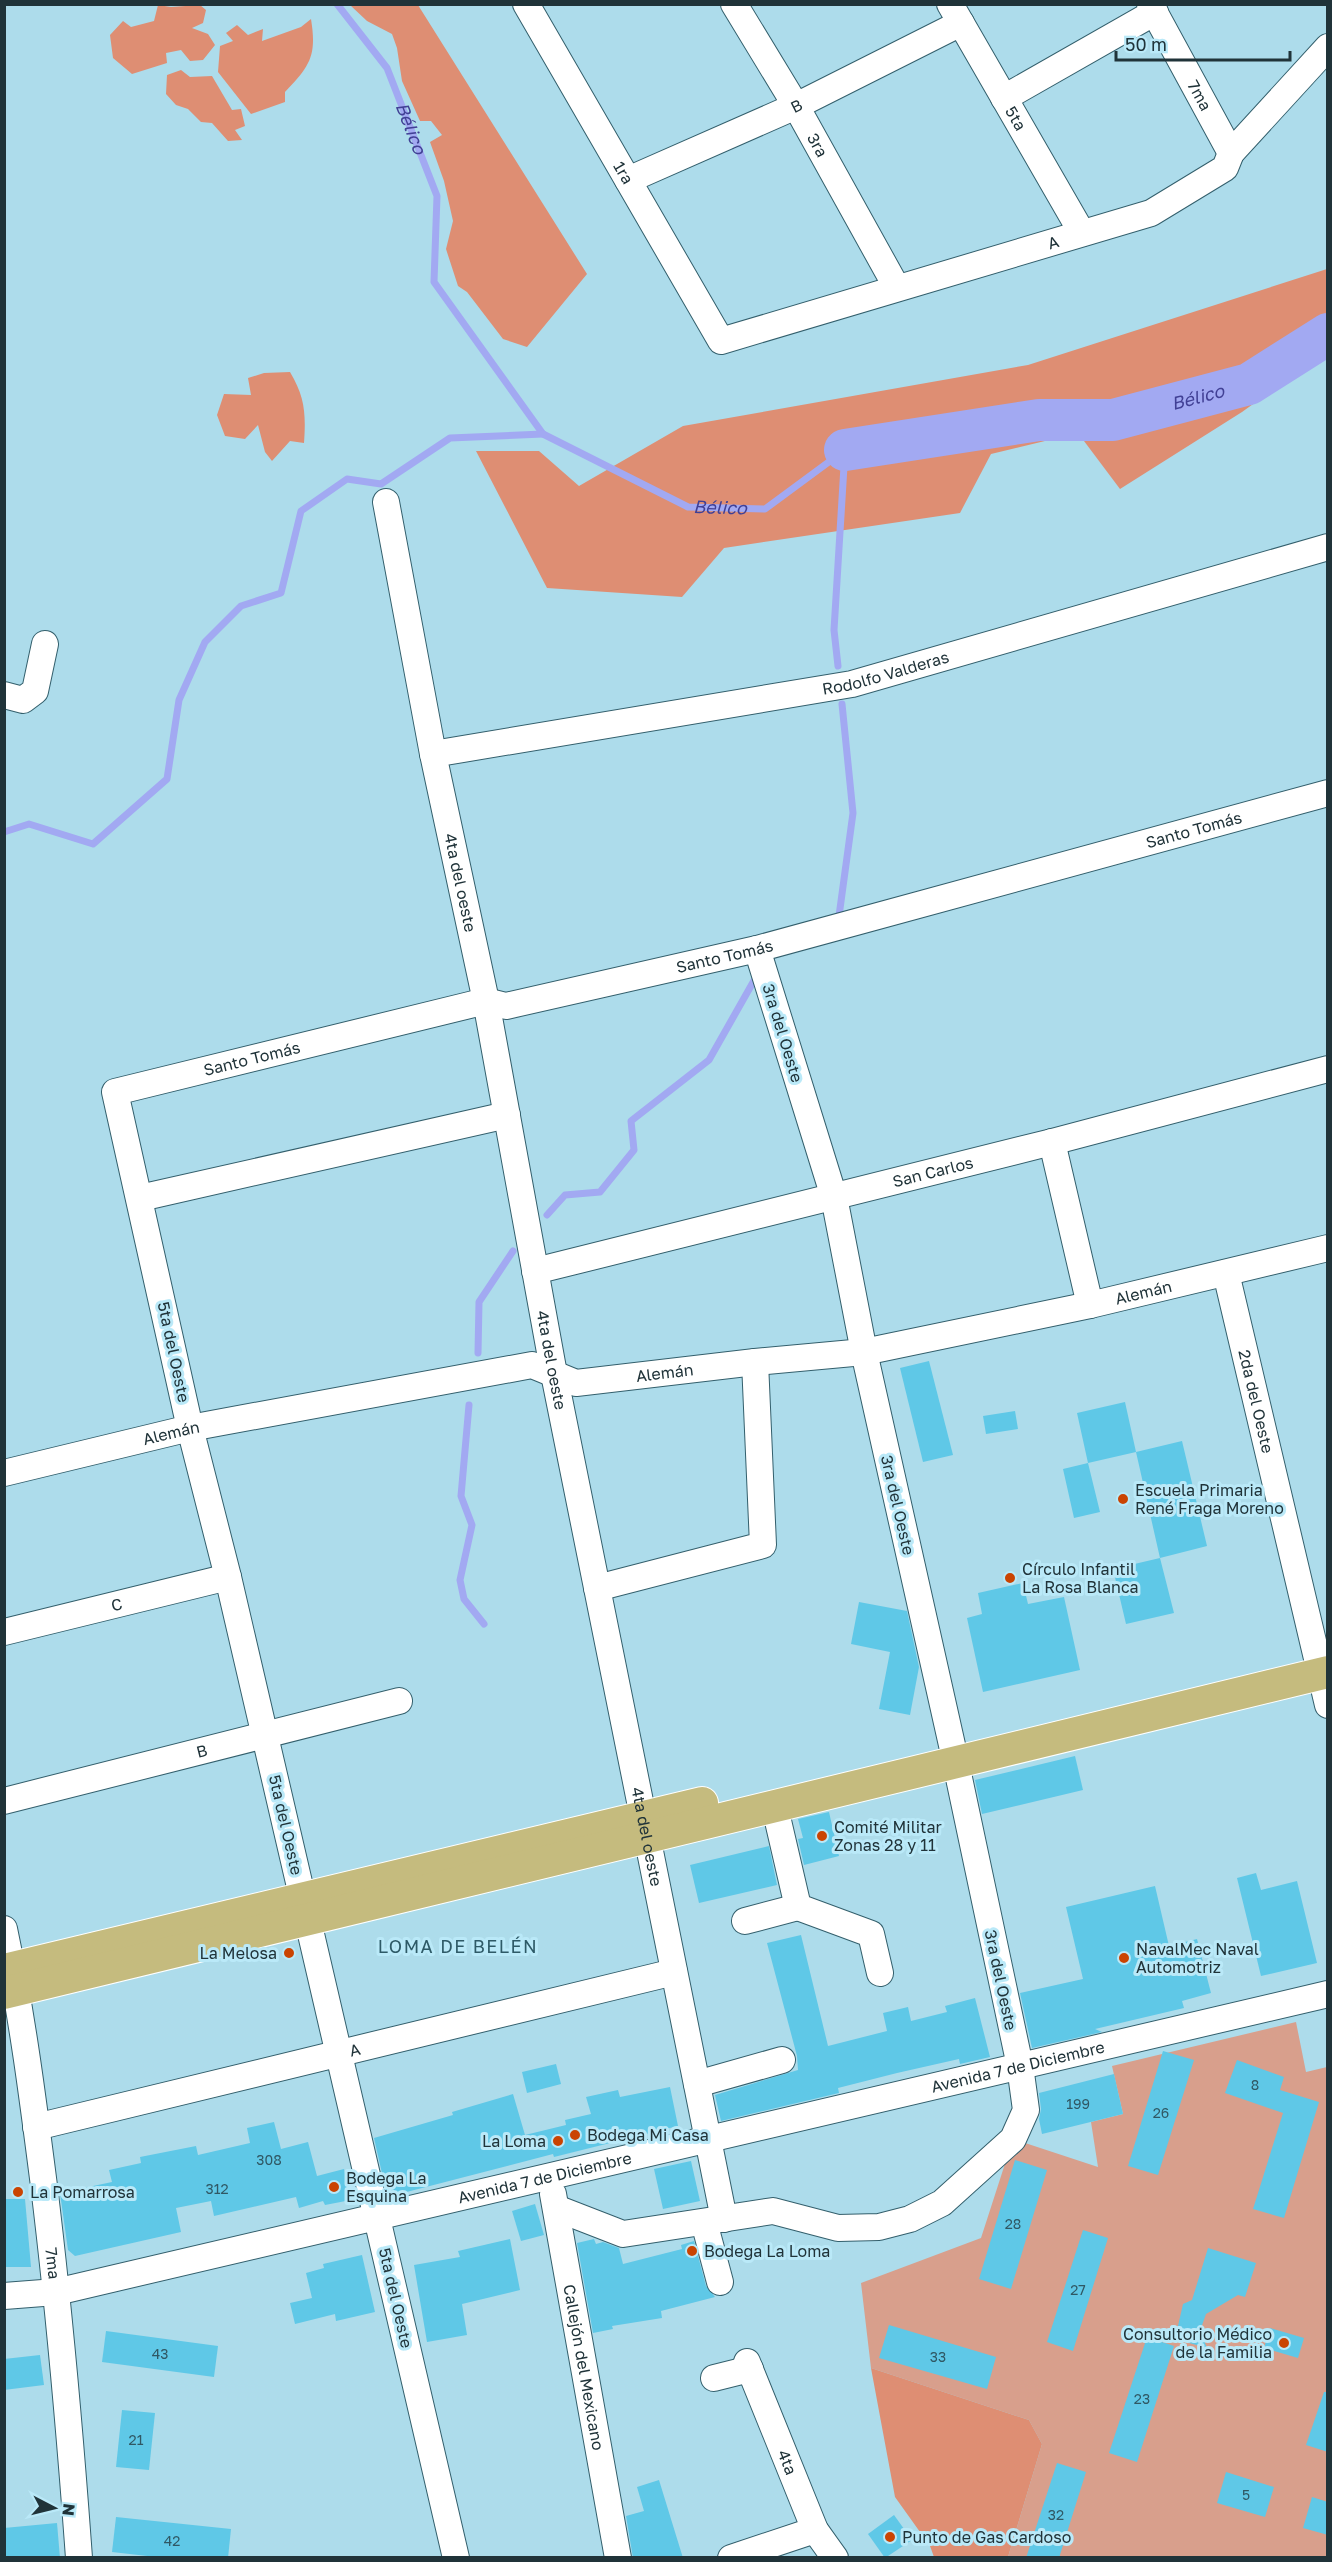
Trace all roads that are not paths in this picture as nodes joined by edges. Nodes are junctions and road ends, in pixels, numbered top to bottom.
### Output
1 (526, 4) edge
2 (734, 4) edge
3 (1152, 8) edge
4 (955, 14) edge
5 (1328, 47) edge
6 (1004, 98) junction
7 (796, 106) junction
8 (1232, 153) junction
9 (628, 180) junction
10 (1082, 233) junction
11 (897, 288) junction
12 (721, 341) joint
13 (386, 502) dead end
14 (1328, 547) edge
15 (45, 644) dead end
16 (4, 695) edge
17 (433, 754) junction
18 (1328, 793) edge
19 (757, 949) junction
20 (486, 1001) junction
21 (1328, 1069) edge
22 (115, 1092) joint
23 (507, 1115) junction
24 (1052, 1142) junction
25 (834, 1197) junction
26 (140, 1198) junction
27 (1328, 1248) edge
28 (536, 1271) junction
29 (1226, 1273) junction
30 (1090, 1305) junction
31 (864, 1352) junction
32 (755, 1362) junction
33 (554, 1374) junction
34 (190, 1428) junction
35 (4, 1473) edge
36 (228, 1577) junction
37 (597, 1588) junction
38 (4, 1632) edge
39 (1323, 1665) edge
40 (399, 1701) dead end
41 (1328, 1705) edge
42 (265, 1734) junction
43 (954, 1754) junction
44 (4, 1801) edge
45 (775, 1808) junction
46 (645, 1828) junction
47 (798, 1907) junction
48 (305, 1910) junction
49 (745, 1921) dead end
50 (4, 1929) edge
51 (674, 1972) junction
52 (880, 1973) dead end
53 (10, 1981) edge
54 (1328, 1994) edge
55 (339, 2053) junction
56 (782, 2060) dead end
57 (1020, 2066) junction
58 (697, 2084) junction
59 (36, 2127) junction
60 (708, 2139) junction
61 (550, 2176) junction
62 (556, 2208) junction
63 (377, 2217) junction
64 (714, 2220) junction
65 (720, 2282) dead end
66 (56, 2292) junction
67 (4, 2296) edge
68 (714, 2378) dead end
69 (815, 2530) junction
70 (79, 2558) edge
71 (456, 2558) edge
72 (618, 2558) edge
73 (731, 2558) edge
74 (835, 2558) edge

1 - 9 street, 1ra
2 - 7 street, 3ra
3 - 6 street
3 - 8 street, 7ma
4 - 6 street, 5ta
4 - 7 street, B
5 - 8 street, A
6 - 10 street, 5ta
7 - 9 street, B
7 - 11 street, 3ra
8 - 10 street, A
9 - 12 street, 1ra
10 - 11 street, A
11 - 12 street, A
13 - 17 street, 4ta del oeste
14 - 17 street, Rodolfo Valderas
15 - 16 street
17 - 20 street, 4ta del oeste
18 - 19 street, Santo Tomás
19 - 20 street, Santo Tomás
19 - 25 street, 3ra del Oeste
20 - 22 street, Santo Tomás
20 - 23 street, 4ta del oeste
21 - 24 street, San Carlos
22 - 26 street, 5ta del Oeste
23 - 26 street
23 - 28 street, 4ta del oeste
24 - 25 street, San Carlos
24 - 30 street
25 - 28 street, San Carlos
25 - 31 street, 3ra del Oeste
26 - 34 street, 5ta del Oeste
27 - 29 street, Alemán
28 - 33 street, 4ta del oeste
29 - 30 street, Alemán
29 - 39 street, 2da del Oeste
30 - 31 street, Alemán
31 - 32 street, Alemán
31 - 43 street, 3ra del Oeste
32 - 33 street, Alemán
32 - 37 street
33 - 34 street, Alemán
33 - 37 street, 4ta del oeste
34 - 35 street, Alemán
34 - 36 street, 5ta del Oeste
36 - 38 street, C
36 - 42 street, 5ta del Oeste
37 - 46 street, 4ta del oeste
39 - 41 street, 2da del Oeste
39 - 43 main road
40 - 42 street, B
42 - 44 street, B
42 - 48 street, 5ta del Oeste
43 - 45 main road
43 - 46 main road
43 - 57 street, 3ra del Oeste
45 - 46 main road
45 - 47 street
46 - 48 main road
46 - 51 street, 4ta del oeste
47 - 49 street
47 - 52 street
48 - 53 main road
48 - 55 street, 5ta del Oeste
50 - 53 street, 7ma
51 - 55 street, A
51 - 58 street, 4ta del oeste
53 - 59 street, 7ma
54 - 57 street, Avenida 7 de Diciembre
55 - 59 street, A
55 - 63 street, 5ta del Oeste
56 - 58 street
57 - 60 street, Avenida 7 de Diciembre
57 - 64 street, 3ra del Oeste
58 - 60 street, 4ta del oeste
59 - 66 street, 7ma
60 - 61 street, Avenida 7 de Diciembre
60 - 64 street, 4ta del oeste
61 - 62 street, Callejón del Mexicano
61 - 63 street, Avenida 7 de Diciembre
62 - 64 street, 3ra del Oeste
62 - 72 street, Callejón del Mexicano
63 - 66 street, Avenida 7 de Diciembre
63 - 71 street, 5ta del Oeste
64 - 65 street, 4ta del oeste
66 - 67 street, Avenida 7 de Diciembre
66 - 70 street, 7ma
68 - 69 street, 4ta
69 - 73 street
69 - 74 street, 4ta

